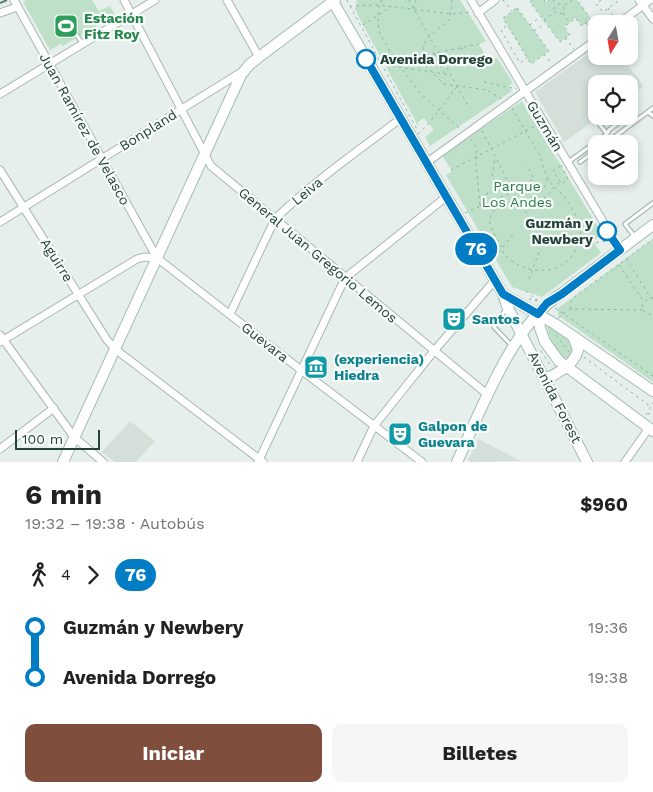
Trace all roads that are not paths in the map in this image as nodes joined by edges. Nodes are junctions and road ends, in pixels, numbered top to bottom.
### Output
1 (14, 0) edge
2 (124, 0) edge
3 (155, 0) edge
4 (227, 0) edge
5 (471, 0) edge
6 (495, 0) edge
7 (650, 0) edge
8 (334, 1) edge
9 (641, 3) edge
10 (17, 7) junction
11 (475, 12) junction
12 (0, 13) edge
13 (131, 14) junction
14 (627, 15) edge
15 (653, 19) edge
16 (72, 28) dead end
17 (82, 43) junction
18 (588, 45) edge
19 (259, 57) junction
20 (48, 64) junction
21 (245, 70) junction
22 (525, 92) junction
23 (0, 94) edge
24 (653, 108) edge
25 (181, 109) junction
26 (648, 112) junction
27 (653, 116) edge
28 (400, 119) junction
29 (600, 125) edge
30 (616, 125) edge
31 (607, 134) junction
32 (617, 135) edge
33 (204, 156) junction
34 (588, 156) edge
35 (102, 159) junction
36 (580, 162) dead end
37 (426, 163) junction
38 (567, 163) junction
39 (0, 170) edge
40 (446, 197) junction
41 (653, 203) edge
42 (23, 207) junction
43 (275, 219) junction
44 (0, 222) edge
45 (653, 225) edge
46 (636, 238) junction
47 (623, 255) junction
48 (157, 258) junction
49 (345, 278) junction
50 (495, 280) junction
51 (79, 294) junction
52 (503, 294) junction
53 (507, 306) junction
54 (554, 308) junction
55 (230, 314) junction
56 (538, 314) junction
57 (555, 324) junction
58 (522, 333) junction
59 (572, 335) junction
60 (1, 339) edge
61 (513, 346) junction
62 (115, 349) junction
63 (434, 351) junction
64 (565, 367) junction
65 (301, 370) junction
66 (546, 379) junction
67 (653, 391) edge
68 (488, 395) junction
69 (54, 408) junction
70 (374, 426) junction
71 (652, 427) edge
72 (74, 436) junction
73 (0, 449) edge
74 (260, 461) edge
75 (62, 462) edge
76 (103, 462) edge
77 (357, 462) edge
78 (422, 462) edge
79 (457, 462) edge
80 (587, 462) edge
81 (625, 462) edge

1 - 10 street, Juan Ramírez de Velasco
2 - 13 street, General Juan Gregorio Lemos
3 - 13 street
4 - 19 street
5 - 11 street, Guzmán
6 - 11 street
7 - 9 street
8 - 19 main road
8 - 28 main road, Avenida Forest
9 - 14 street
9 - 15 street
10 - 12 street
10 - 20 street, Juan Ramírez de Velasco
11 - 22 street, Guzmán
13 - 17 street
13 - 25 street, General Juan Gregorio Lemos
16 - 17 lane
17 - 20 street
18 - 22 street
19 - 21 main road
20 - 23 street
20 - 35 street, Juan Ramírez de Velasco
21 - 25 street, Bonpland
21 - 33 main road
22 - 37 street
22 - 38 street, Guzmán
24 - 26 lane
25 - 33 street, General Juan Gregorio Lemos
25 - 35 street, Bonpland
26 - 27 lane
26 - 32 lane
28 - 37 main road, Avenida Forest
28 - 43 street, Leiva
29 - 31 lane
30 - 31 lane
31 - 38 lane
33 - 43 street, General Juan Gregorio Lemos
33 - 48 main road
34 - 36 lane
35 - 42 street, Bonpland
35 - 48 street, Juan Ramírez de Velasco
37 - 40 main road, Avenida Forest
38 - 47 street, Guzmán
39 - 42 street, Aguirre
40 - 49 street
40 - 50 main road, Avenida Forest
41 - 46 lane
42 - 44 street, Bonpland
42 - 51 street, Aguirre
43 - 49 street, General Juan Gregorio Lemos
43 - 55 street, Leiva
45 - 46 main road
46 - 47 main road
47 - 54 main road
48 - 51 street
48 - 55 street, Guevara
48 - 62 main road
49 - 63 street, General Juan Gregorio Lemos
49 - 65 street
50 - 52 main road, Avenida Forest
50 - 63 street
51 - 60 street
51 - 62 street, Aguirre
52 - 53 main road, Avenida Forest
52 - 56 main road
53 - 58 main road, Avenida Forest
53 - 61 lane
54 - 56 main road
54 - 57 main road
55 - 65 street, Guevara
56 - 57 main road
56 - 58 main road
56 - 64 main road
57 - 59 main road
58 - 61 main road
58 - 66 main road, Avenida Forest
59 - 64 main road
59 - 67 main road
60 - 69 street
61 - 68 main road
62 - 72 main road
62 - 74 street, Aguirre
63 - 68 street, General Juan Gregorio Lemos
63 - 70 street
64 - 66 main road
64 - 71 main road
65 - 70 street, Guevara
65 - 74 street
66 - 80 main road, Avenida Forest
68 - 79 main road
69 - 72 street
69 - 73 street
70 - 77 street
70 - 78 street, Guevara
71 - 81 street
72 - 75 main road
72 - 76 street

